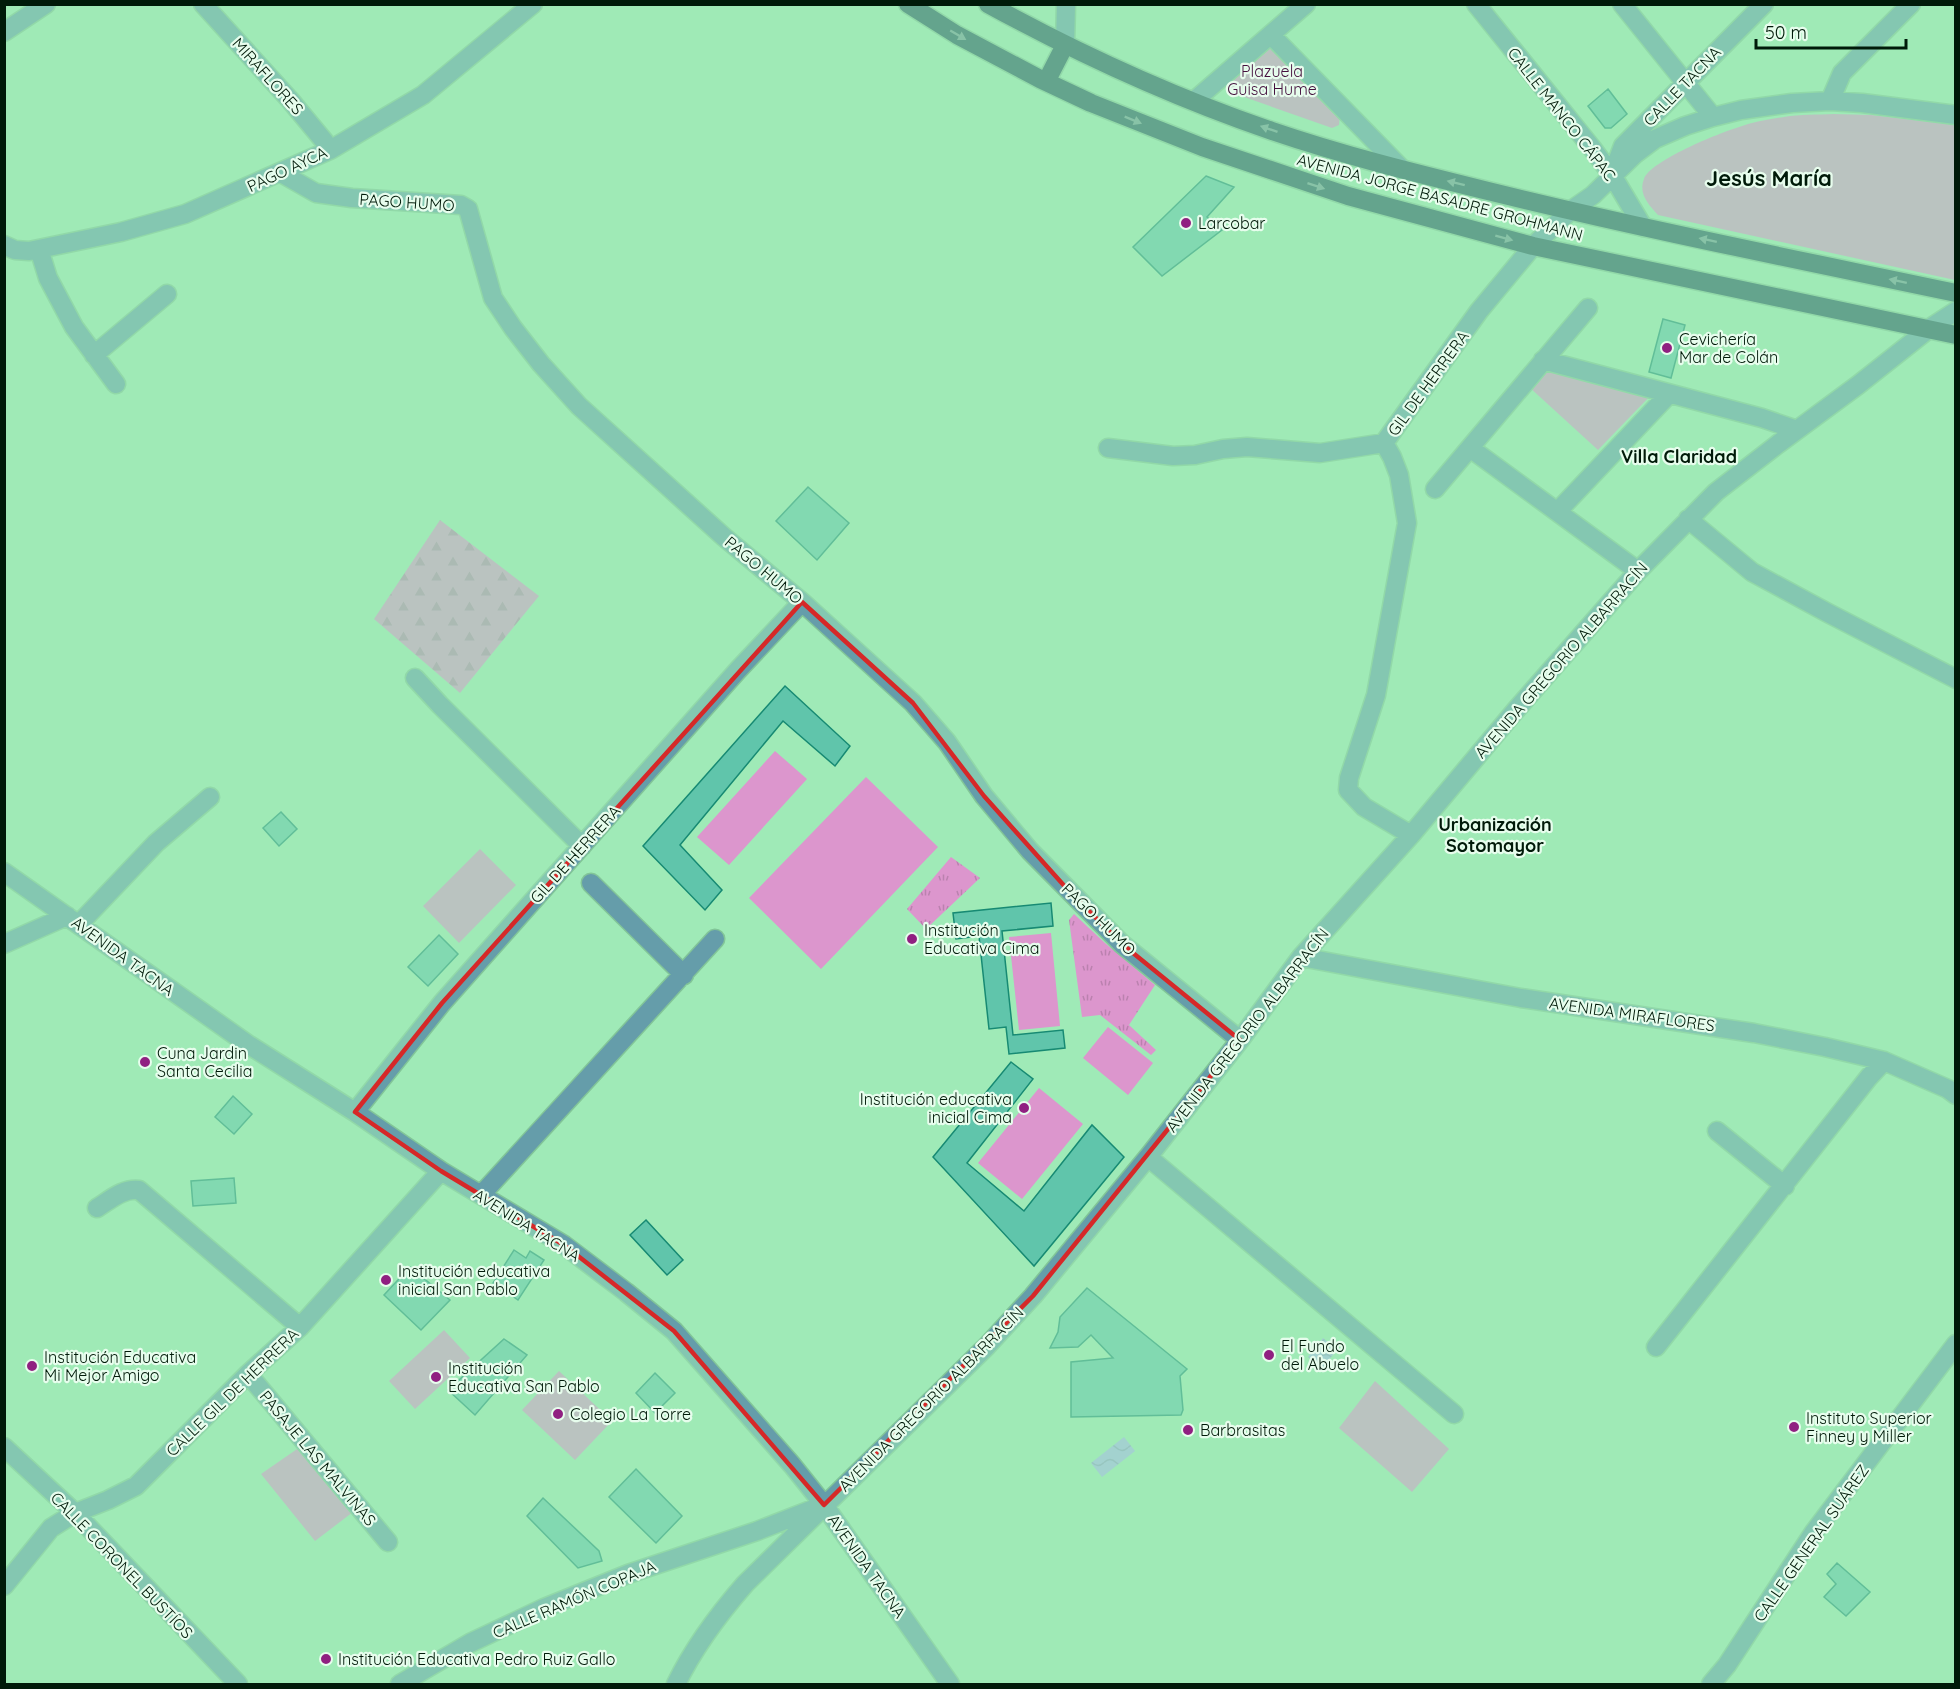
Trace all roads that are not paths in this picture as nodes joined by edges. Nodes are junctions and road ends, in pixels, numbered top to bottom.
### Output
1 (46, 4) edge
2 (203, 4) edge
3 (533, 4) edge
4 (908, 4) edge
5 (988, 4) edge
6 (1066, 4) edge
7 (1306, 4) edge
8 (1476, 4) edge
9 (1622, 4) edge
10 (1764, 4) edge
11 (1911, 4) edge
12 (4, 32) edge
13 (1271, 35) junction
14 (1065, 45) junction
15 (1046, 82) junction
16 (1686, 83) junction
17 (1194, 101) junction
18 (1830, 101) junction
19 (1955, 114) edge
20 (1713, 117) junction
21 (330, 150) junction
22 (1402, 169) junction
23 (281, 173) junction
24 (1612, 176) junction
25 (1570, 211) junction
26 (1643, 227) junction
27 (4, 245) edge
28 (1533, 246) junction
29 (39, 249) junction
30 (1956, 293) edge
31 (167, 294) dead end
32 (1588, 308) dead end
33 (1956, 311) edge
34 (1930, 328) junction
35 (1956, 335) edge
36 (94, 354) junction
37 (1544, 360) junction
38 (116, 384) dead end
39 (1669, 394) junction
40 (1797, 430) junction
41 (1384, 443) junction
42 (1108, 448) dead end
43 (1470, 448) junction
44 (1435, 489) dead end
45 (1557, 512) junction
46 (1688, 519) junction
47 (1638, 571) junction
48 (802, 602) junction
49 (415, 678) dead end
50 (1956, 679) edge
51 (210, 797) dead end
52 (1411, 835) junction
53 (582, 846) junction
54 (4, 872) edge
55 (591, 883) dead end
56 (73, 920) junction
57 (715, 939) dead end
58 (4, 944) edge
59 (1301, 957) junction
60 (684, 975) junction
61 (1240, 1040) junction
62 (1884, 1060) junction
63 (1956, 1095) edge
64 (355, 1112) junction
65 (1716, 1131) dead end
66 (1148, 1157) junction
67 (441, 1171) junction
68 (1785, 1186) junction
69 (481, 1195) junction
70 (97, 1208) dead end
71 (300, 1327) junction
72 (1956, 1344) edge
73 (1656, 1347) dead end
74 (248, 1374) junction
75 (1454, 1414) dead end
76 (4, 1447) edge
77 (824, 1505) junction
78 (75, 1513) junction
79 (388, 1542) dead end
80 (4, 1586) edge
81 (237, 1684) edge
82 (400, 1684) edge
83 (676, 1684) edge
84 (950, 1684) edge
85 (1711, 1684) edge

1 - 12 street
2 - 21 street, MIRAFLORES
3 - 21 street, PAGO AYCA
4 -> 15 highway, AVENIDA JORGE BASADRE GROHMANN
5 - 14 highway, AVENIDA JORGE BASADRE GROHMANN
6 - 14 street
7 - 13 street
8 - 24 street, CALLE MANCO CÁPAC
9 - 16 street
10 - 16 street, CALLE TACNA
11 - 18 street
13 - 17 street
13 - 22 street
14 - 15 highway
14 - 17 highway, AVENIDA JORGE BASADRE GROHMANN
15 -> 28 highway, AVENIDA JORGE BASADRE GROHMANN
16 - 20 street
16 - 24 street, CALLE TACNA
22 -> 17 highway, AVENIDA JORGE BASADRE GROHMANN
18 - 19 street, GIL DE HERRERA
18 - 20 street, GIL DE HERRERA
20 - 24 street, GIL DE HERRERA
21 - 23 street, PAGO AYCA
25 -> 22 highway, AVENIDA JORGE BASADRE GROHMANN
23 - 29 street, PAGO AYCA
23 - 48 street, PAGO HUMO
24 - 25 street, GIL DE HERRERA
24 - 26 street, CALLE MANCO CÁPAC
25 - 26 highway, AVENIDA JORGE BASADRE GROHMANN
25 - 28 street, GIL DE HERRERA
30 -> 26 highway, AVENIDA JORGE BASADRE GROHMANN
27 - 29 street, PAGO AYCA
28 - 34 highway, AVENIDA JORGE BASADRE GROHMANN
28 - 41 street, GIL DE HERRERA
29 - 36 street
31 - 36 street
32 - 37 street
33 - 34 street, AVENIDA GREGORIO ALBARRACÍN
34 - 35 highway, AVENIDA JORGE BASADRE GROHMANN
34 - 40 street, AVENIDA GREGORIO ALBARRACÍN
36 - 38 street
37 - 39 street
37 - 43 street
39 - 40 street
39 - 45 street
40 - 46 street, AVENIDA GREGORIO ALBARRACÍN
41 - 42 street, GIL DE HERRERA
41 - 52 street
43 - 44 street
43 - 45 street
45 - 47 street
46 - 47 street, AVENIDA GREGORIO ALBARRACÍN
46 - 50 street
47 - 52 street, AVENIDA GREGORIO ALBARRACÍN
48 - 53 street, GIL DE HERRERA
48 - 61 street, PAGO HUMO
49 - 53 street
51 - 56 street
52 - 59 street, AVENIDA GREGORIO ALBARRACÍN
53 - 64 street, GIL DE HERRERA
54 - 56 street, AVENIDA TACNA
55 - 60 street
56 - 58 street
56 - 64 street, AVENIDA TACNA
57 - 60 street
59 - 61 street, AVENIDA GREGORIO ALBARRACÍN
59 - 62 street, AVENIDA MIRAFLORES
60 - 69 street
61 - 66 street, AVENIDA GREGORIO ALBARRACÍN
62 - 63 street, AVENIDA MIRAFLORES
62 - 68 street
64 - 67 street, AVENIDA TACNA
65 - 68 street
66 - 75 street
66 - 77 street, AVENIDA GREGORIO ALBARRACÍN
67 - 69 street, AVENIDA TACNA
67 - 71 street, CALLE GIL DE HERRERA
68 - 73 street
69 - 77 street, AVENIDA TACNA
70 - 71 street
71 - 74 street, CALLE GIL DE HERRERA
72 - 85 street, CALLE GENERAL SUÁREZ
74 - 78 street, CALLE GIL DE HERRERA
74 - 79 street, PASAJE LAS MALVINAS
76 - 78 street, CALLE CORONEL BUSTÍOS
77 - 82 street, CALLE RAMÓN COPAJA
77 - 83 street, AVENIDA GREGORIO ALBARRACÍN
77 - 84 street, AVENIDA TACNA
78 - 80 street, CALLE GIL DE HERRERA
78 - 81 street, CALLE CORONEL BUSTÍOS

